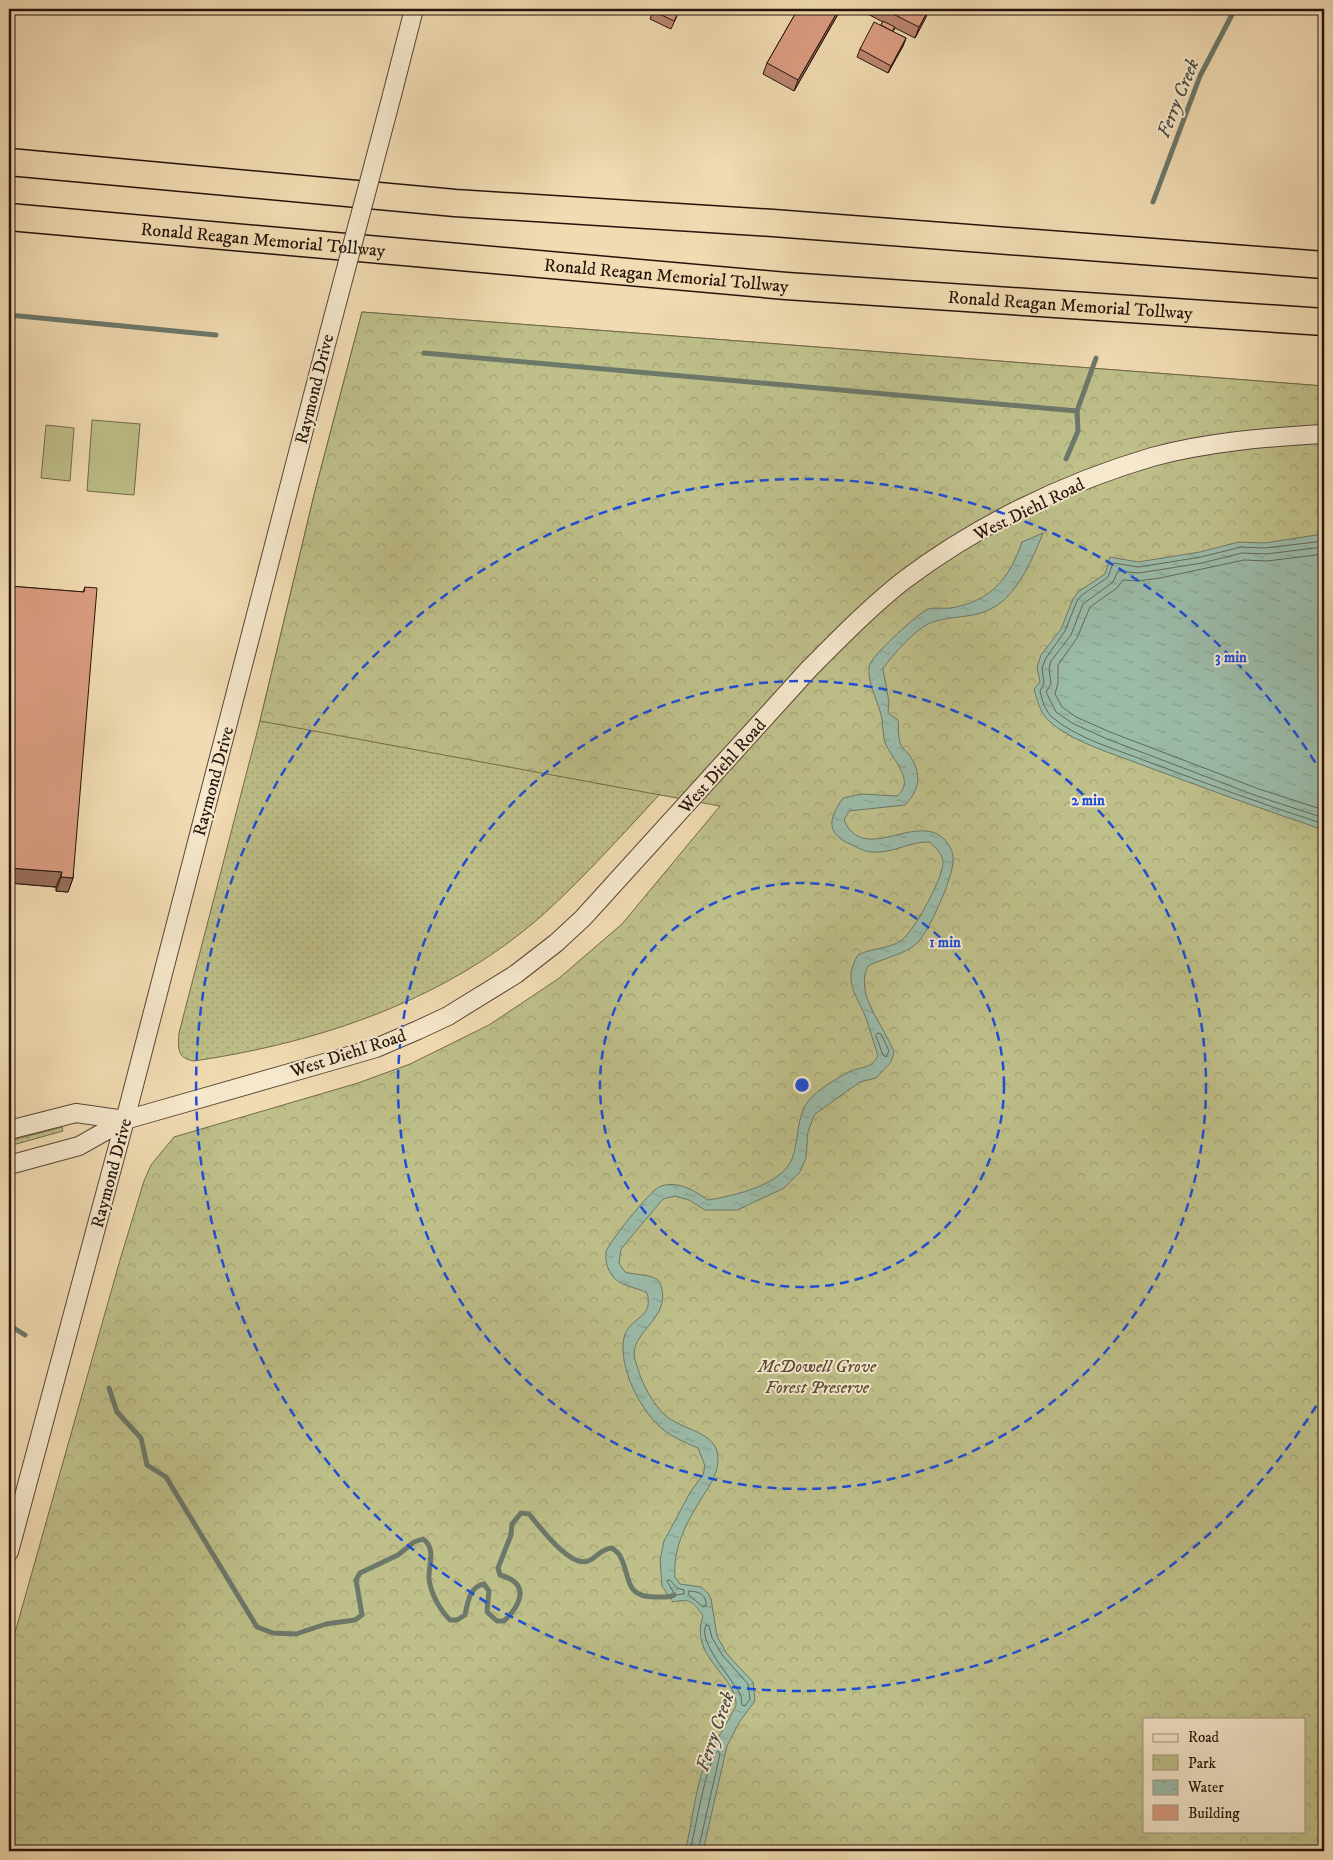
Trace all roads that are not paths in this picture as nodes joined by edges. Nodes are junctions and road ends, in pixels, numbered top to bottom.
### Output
1 (414, 9) edge
2 (9, 162) edge
3 (9, 217) edge
4 (1324, 265) edge
5 (1324, 322) edge
6 (1324, 434) edge
7 (125, 1120) junction
8 (9, 1130) edge
9 (9, 1165) edge
10 (9, 1552) edge

1 - 7 street, Raymond Drive, bridge
2 - 4 highway
3 - 5 highway, Ronald Reagan Memorial Tollway
6 - 7 street, West Diehl Road
7 - 8 street, West Diehl Road
7 - 9 street, West Diehl Road
7 - 10 street, Raymond Drive

